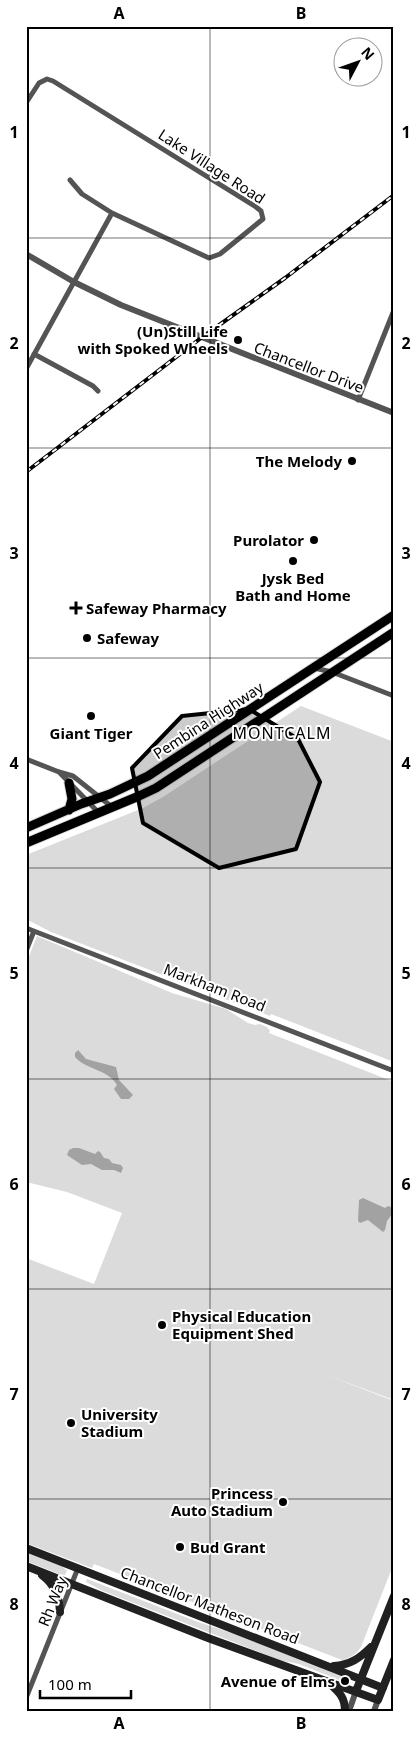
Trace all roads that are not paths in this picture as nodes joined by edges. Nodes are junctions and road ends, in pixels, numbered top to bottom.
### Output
1 (26, 103) edge
2 (70, 180) dead end
3 (112, 213) junction
4 (26, 254) edge
5 (74, 282) junction
6 (394, 310) edge
7 (34, 354) junction
8 (26, 370) edge
9 (98, 391) dead end
10 (358, 400) junction
11 (394, 414) edge
12 (394, 615) edge
13 (394, 632) edge
14 (313, 668) junction
15 (332, 672) junction
16 (394, 696) edge
17 (26, 759) edge
18 (58, 772) junction
19 (69, 783) junction
20 (99, 798) junction
21 (88, 802) junction
22 (113, 808) junction
23 (69, 810) junction
24 (100, 813) junction
25 (26, 828) edge
26 (26, 843) edge
27 (26, 928) edge
28 (34, 931) junction
29 (26, 951) edge
30 (394, 1071) edge
31 (26, 1548) edge
32 (26, 1566) edge
33 (78, 1568) junction
34 (35, 1569) junction
35 (72, 1584) junction
36 (394, 1596) edge
37 (60, 1612) junction
38 (375, 1644) junction
39 (394, 1660) edge
40 (331, 1666) junction
41 (361, 1679) junction
42 (326, 1680) junction
43 (383, 1688) junction
44 (356, 1692) junction
45 (26, 1698) edge
46 (378, 1700) junction
47 (345, 1711) edge
48 (349, 1711) edge
49 (374, 1711) edge

1 - 3 street, Lake Village Road
2 - 3 street, Lake Village Road
3 - 5 street
4 - 5 street, Chancellor Drive
5 - 7 street
5 - 10 street, Chancellor Drive
6 - 10 street
7 - 8 street
7 - 9 street
10 - 11 street, Chancellor Drive
12 - 14 main road, Pembina Highway
13 - 15 main road, Pembina Highway
14 - 15 street
14 - 20 main road, Pembina Highway
15 - 16 street
15 - 22 main road, Pembina Highway
17 - 18 street
18 - 19 street
18 - 20 street
19 - 21 street
19 - 23 main road
20 - 21 main road, Pembina Highway
20 - 22 street
21 - 23 main road, Pembina Highway
21 - 24 street
22 - 24 main road, Pembina Highway
23 - 25 main road, Pembina Highway
24 - 26 main road, Pembina Highway
27 - 28 street, Markham Road
28 - 29 street
28 - 30 street, Markham Road
31 - 33 main road, Chancellor Matheson Road
32 - 34 main road, Chancellor Matheson Road
33 - 35 street, Rh Way
33 - 40 main road, Chancellor Matheson Road
34 - 35 main road, Chancellor Matheson Road
34 - 37 main road
35 - 37 street, Rh Way
35 - 42 main road, Chancellor Matheson Road
36 - 38 main road
37 - 45 street, Rh Way
38 - 40 main road
38 - 41 main road
39 - 43 main road
40 - 41 main road, Chancellor Matheson Road
41 - 43 main road, Chancellor Matheson Road
41 - 44 main road
42 - 44 main road, Chancellor Matheson Road
42 - 47 main road
43 - 46 main road
44 - 46 main road, Chancellor Matheson Road
44 - 48 street
46 - 49 street

